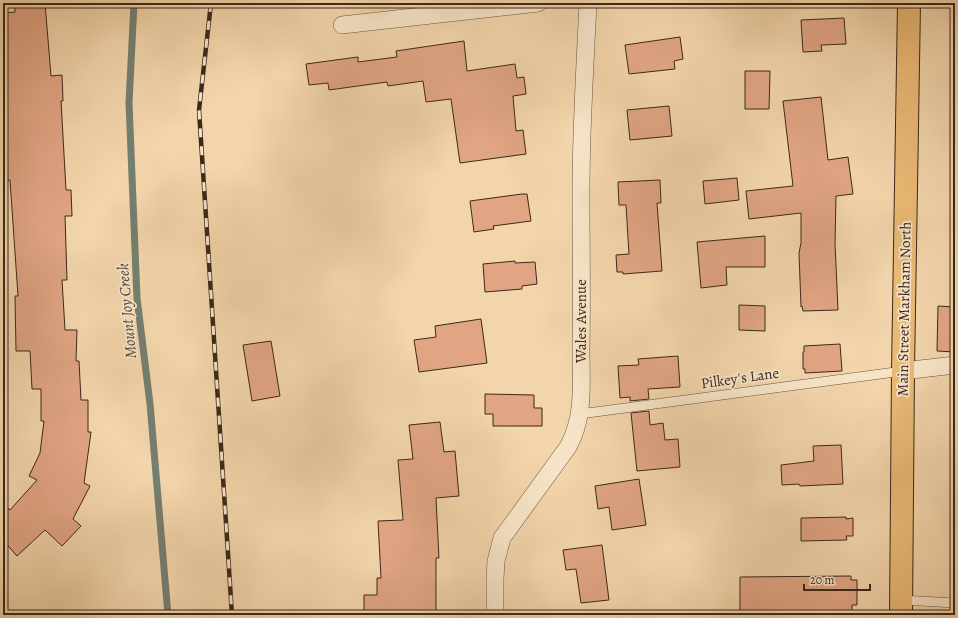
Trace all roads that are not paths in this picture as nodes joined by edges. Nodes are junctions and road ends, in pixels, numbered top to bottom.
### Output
1 (538, 3) edge
2 (588, 3) edge
3 (908, 3) edge
4 (342, 26) dead end
5 (955, 365) edge
6 (903, 370) junction
7 (580, 414) junction
8 (955, 603) edge
9 (901, 608) edge
10 (495, 615) edge

1 - 4 street
2 - 7 street, Wales Avenue
3 - 6 main road, Main Street Markham North
5 - 6 street
6 - 7 lane, Pilkey's Lane
6 - 9 main road, Main Street Markham North
7 - 10 street, Wales Avenue
8 - 9 lane

